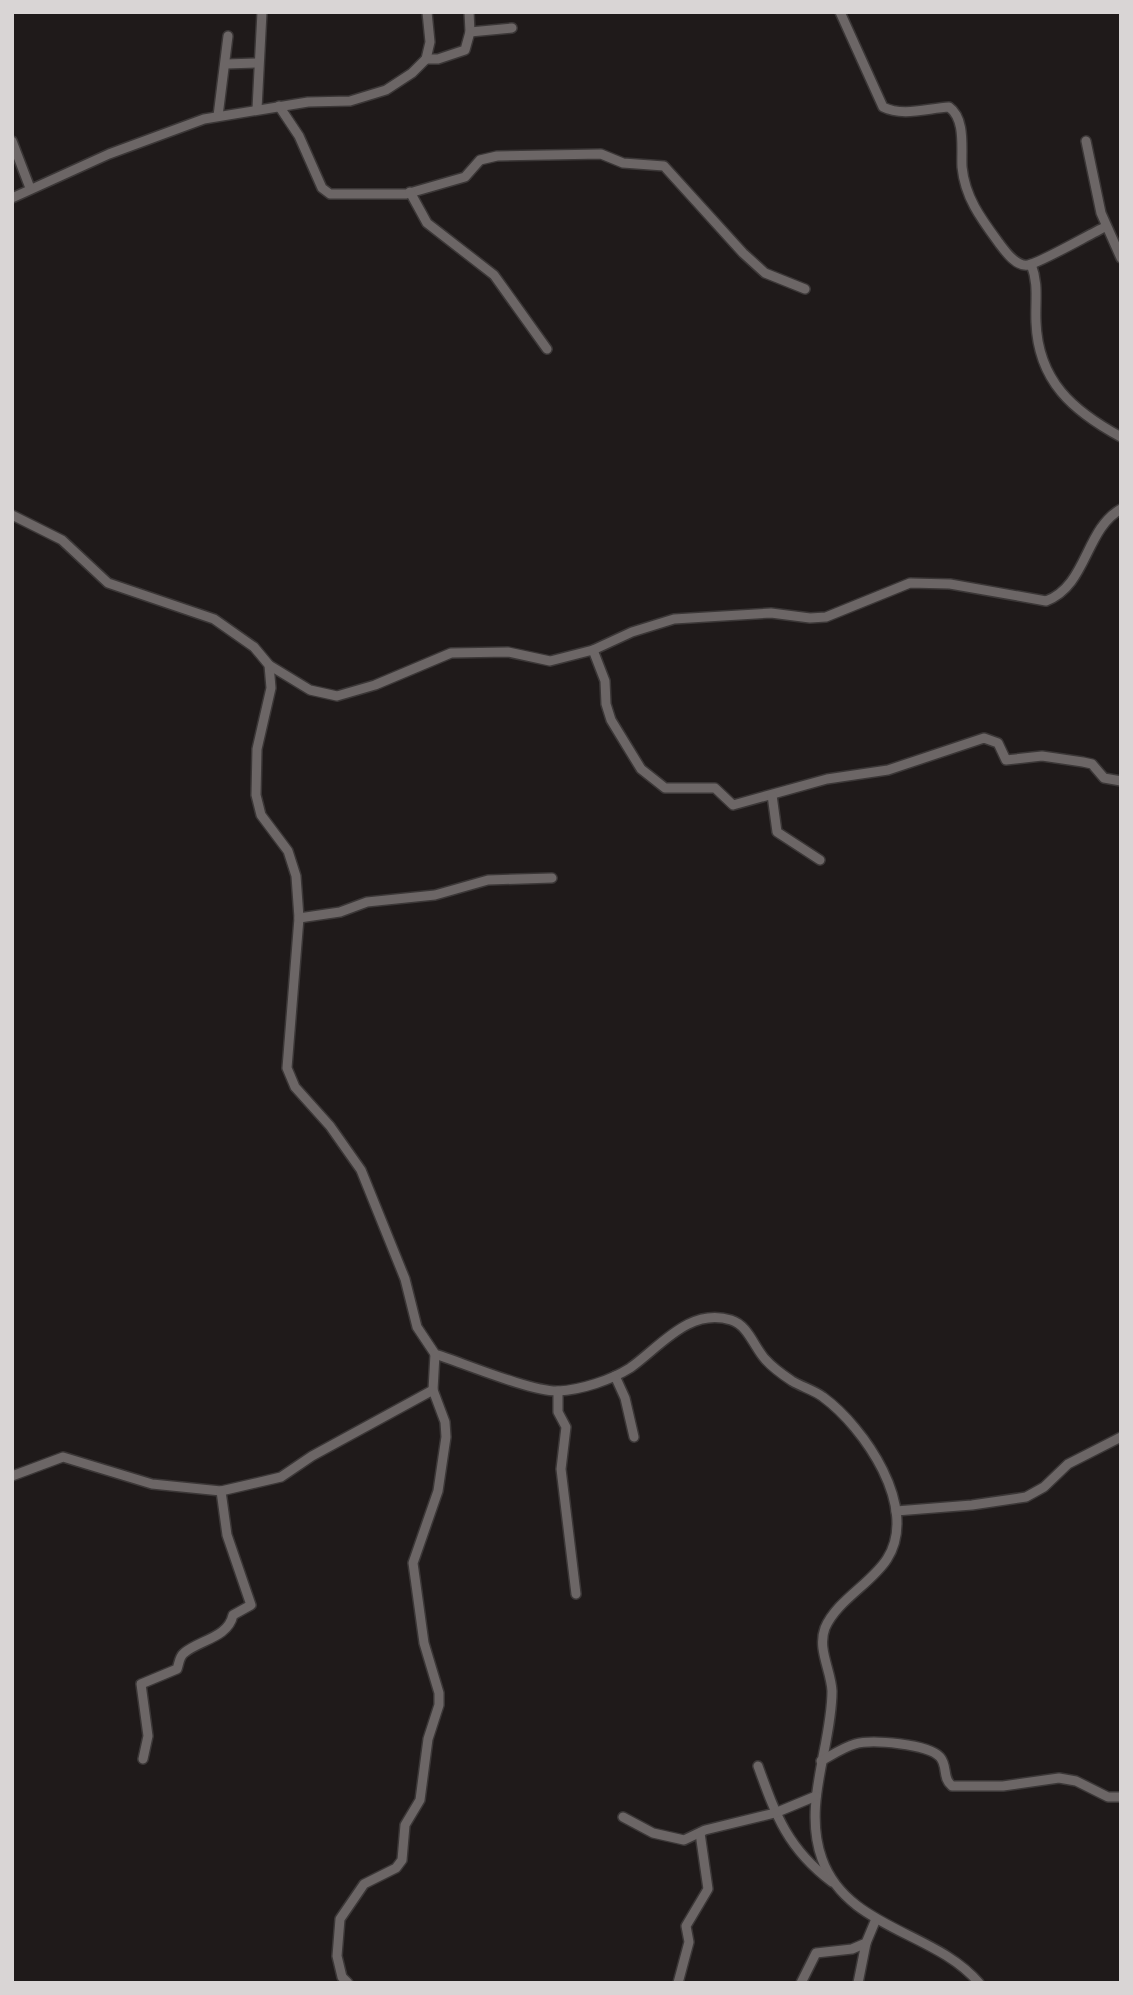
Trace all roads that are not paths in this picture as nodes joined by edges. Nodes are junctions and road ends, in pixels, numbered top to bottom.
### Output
1 (262, 12) edge
2 (427, 12) edge
3 (469, 12) edge
4 (841, 12) edge
5 (512, 28) dead end
6 (470, 32) junction
7 (228, 36) dead end
8 (426, 59) junction
9 (226, 64) junction
10 (258, 64) junction
11 (279, 106) junction
12 (257, 109) junction
13 (218, 116) junction
14 (12, 141) edge
15 (1086, 141) dead end
16 (30, 188) junction
17 (410, 192) junction
18 (12, 198) edge
19 (1105, 226) junction
20 (1121, 258) edge
21 (1031, 264) junction
22 (805, 289) dead end
23 (547, 349) dead end
24 (1121, 437) edge
25 (1121, 509) edge
26 (12, 515) edge
27 (593, 650) junction
28 (269, 665) junction
29 (1121, 781) edge
30 (772, 795) junction
31 (820, 860) dead end
32 (552, 878) dead end
33 (299, 918) junction
34 (435, 1354) junction
35 (615, 1376) junction
36 (433, 1390) junction
37 (558, 1391) junction
38 (634, 1437) dead end
39 (1121, 1437) edge
40 (12, 1476) edge
41 (221, 1491) junction
42 (896, 1511) junction
43 (576, 1594) dead end
44 (143, 1759) dead end
45 (821, 1760) junction
46 (758, 1766) dead end
47 (816, 1797) junction
48 (1121, 1797) edge
49 (775, 1813) junction
50 (623, 1817) dead end
51 (700, 1832) junction
52 (833, 1883) junction
53 (876, 1919) junction
54 (866, 1943) junction
55 (343, 1981) edge
56 (678, 1983) edge
57 (801, 1983) edge
58 (858, 1983) edge
59 (979, 1983) edge

1 - 10 street
2 - 8 street
3 - 6 street
4 - 21 street
5 - 6 street
6 - 8 street
7 - 9 street
8 - 11 street
9 - 10 street
9 - 13 street
10 - 12 street
11 - 12 street
11 - 17 street
12 - 13 street
13 - 16 street
14 - 16 street
15 - 19 street
16 - 18 street
17 - 22 street
17 - 23 street
19 - 20 street
19 - 21 street
21 - 24 street
25 - 27 street
26 - 28 street
27 - 28 street
27 - 30 street
28 - 33 street
29 - 30 street
30 - 31 street
32 - 33 street
33 - 34 street
34 - 36 street
34 - 37 street
35 - 37 street
35 - 38 street
35 - 42 street
36 - 41 street
36 - 55 street
37 - 43 street
39 - 42 street
40 - 41 street
41 - 44 street
42 - 45 street
45 - 47 street
45 - 48 street
46 - 49 street
47 - 49 street
47 - 52 street
49 - 51 street
49 - 52 street
50 - 51 street
51 - 56 street
52 - 53 street
53 - 54 street
53 - 59 street
54 - 57 street
54 - 58 street

